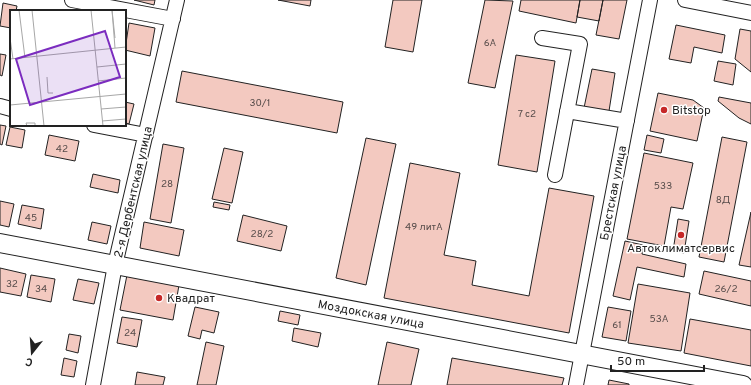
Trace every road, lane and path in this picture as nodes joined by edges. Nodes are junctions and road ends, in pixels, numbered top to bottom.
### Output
1 (72, 0) edge
2 (177, 0) edge
3 (650, 0) edge
4 (685, 0) edge
5 (125, 10) edge
6 (126, 10) edge
7 (751, 13) edge
8 (173, 19) junction
9 (542, 38) dead end
10 (0, 106) edge
11 (10, 109) edge
12 (567, 111) junction
13 (627, 121) junction
14 (99, 126) edge
15 (146, 135) junction
16 (555, 175) dead end
17 (0, 243) edge
18 (115, 265) junction
19 (582, 354) junction
20 (678, 379) edge
21 (93, 385) edge
22 (576, 385) edge
23 (743, 385) edge

1 - 5 street
2 - 8 street, 2-я Дербентская улица
3 - 13 street, Брестская улица
4 - 7 street
6 - 8 street
8 - 15 street, 2-я Дербентская улица
9 - 12 street
10 - 11 street
12 - 13 street
12 - 16 street
13 - 19 street, Брестская улица
14 - 15 street
15 - 18 street, 2-я Дербентская улица
17 - 18 main road, Моздокская улица
18 - 19 main road, Моздокская улица
18 - 21 street, 2-я Дербентская улица
19 - 20 main road, Моздокская улица
19 - 22 street, Брестская улица
20 - 23 main road, Моздокская улица

